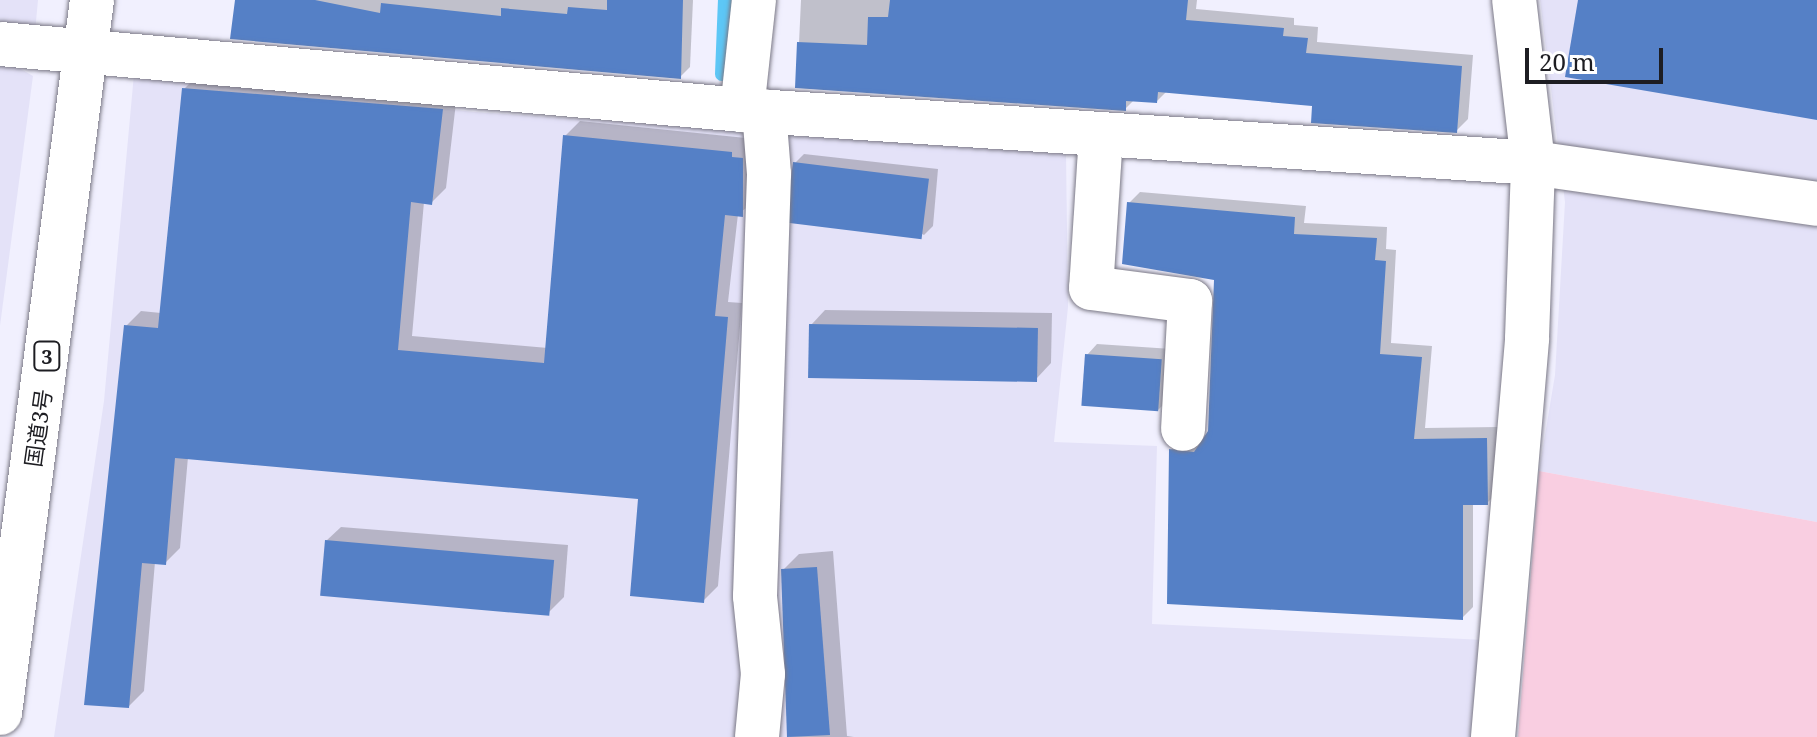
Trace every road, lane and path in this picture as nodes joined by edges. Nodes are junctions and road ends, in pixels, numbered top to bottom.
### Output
1 (92, 0) edge
2 (754, 0) edge
3 (1514, 0) edge
4 (0, 44) edge
5 (87, 55) junction
6 (753, 111) junction
7 (1101, 135) junction
8 (1533, 163) junction
9 (1817, 204) edge
10 (1183, 429) dead end
11 (0, 713) edge
12 (757, 737) edge
13 (1493, 737) edge

1 - 5 main road, 国道3号 / 3
2 - 6 main road
3 - 8 main road
4 - 5 main road
5 - 6 main road
5 - 11 main road, 国道3号 / 3
6 - 7 main road
6 - 12 main road
7 - 8 main road
7 - 10 main road
8 - 9 main road
8 - 13 main road

